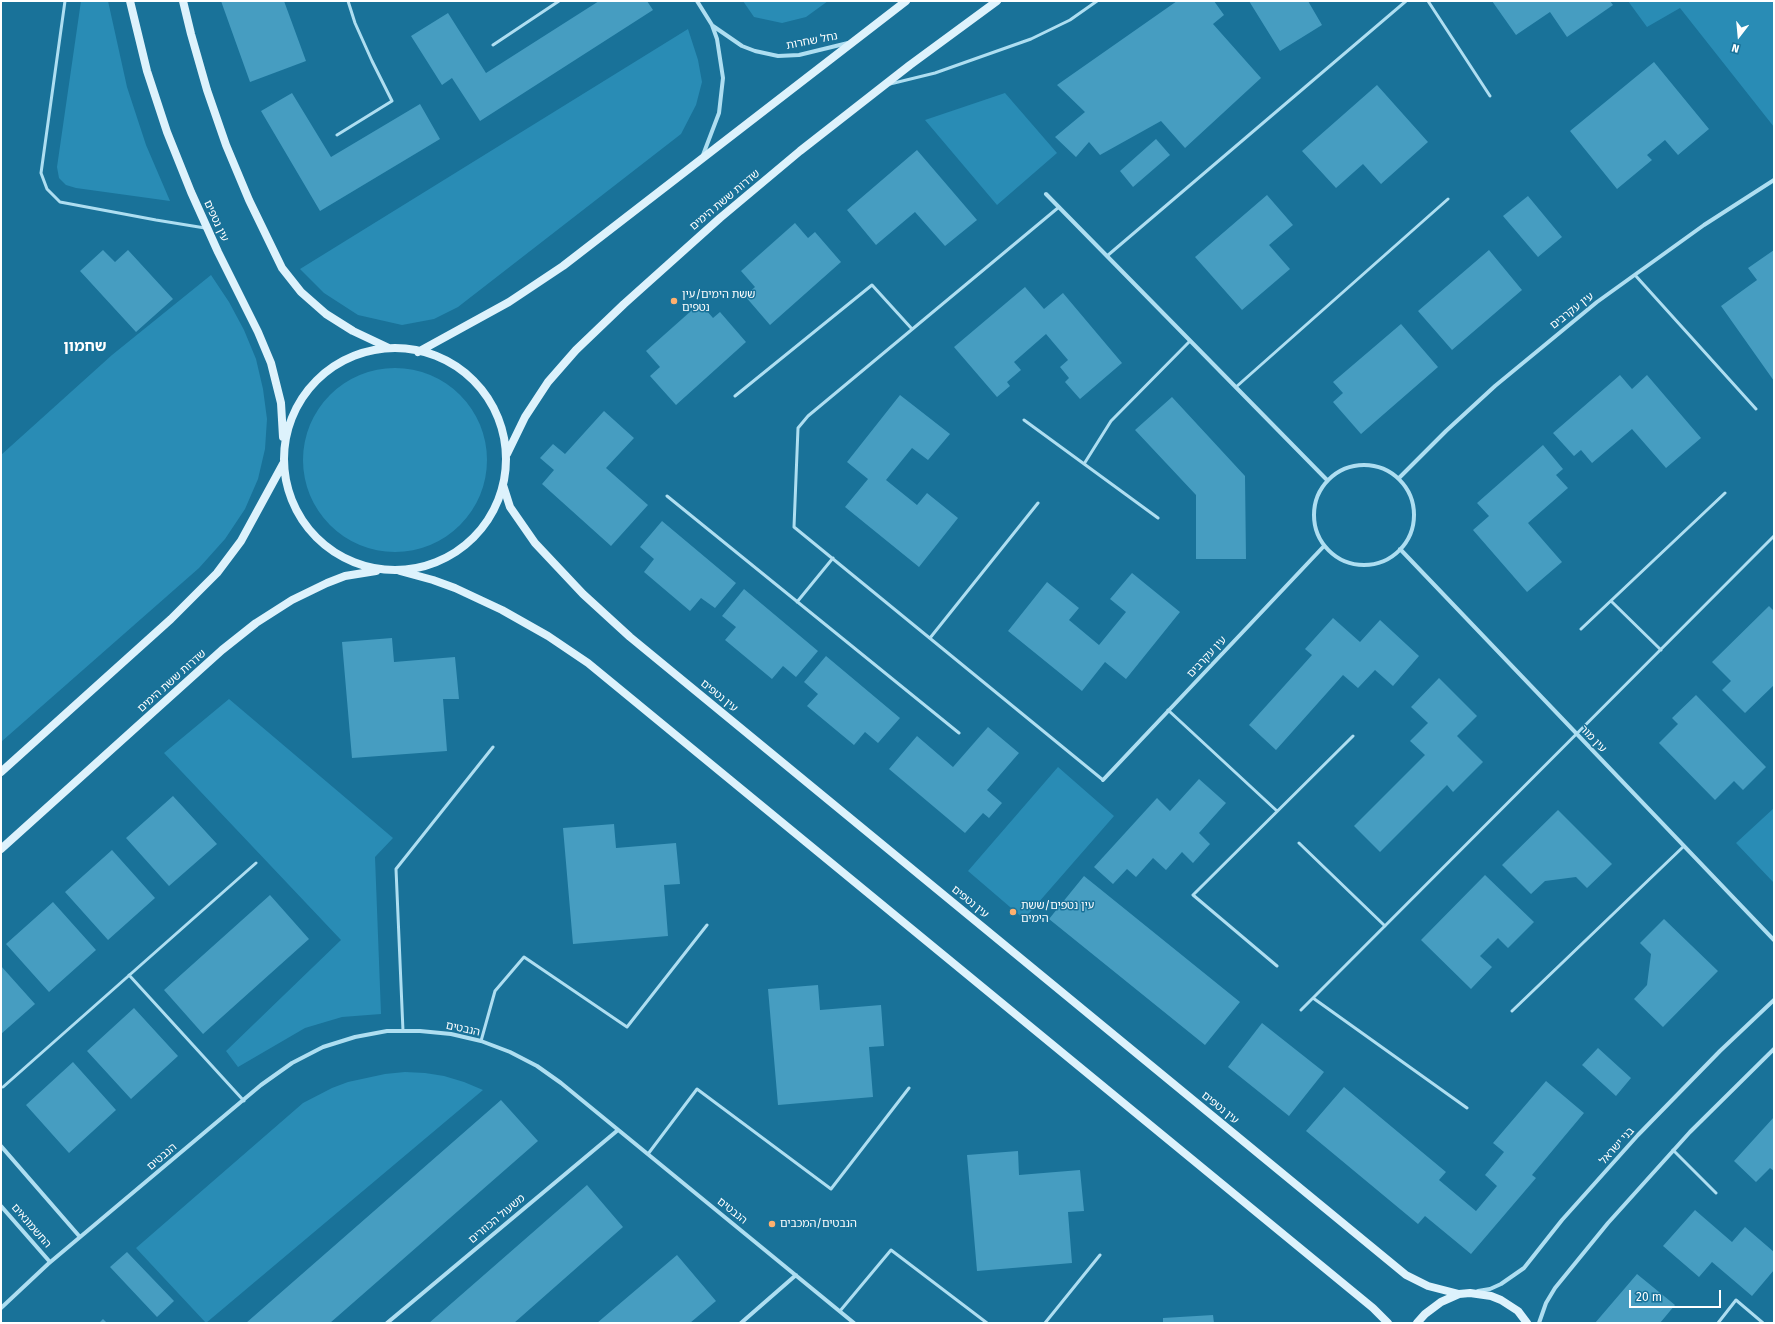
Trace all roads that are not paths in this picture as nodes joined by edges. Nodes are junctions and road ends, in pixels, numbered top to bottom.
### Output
1 (65, 1) edge
2 (130, 1) edge
3 (183, 1) edge
4 (348, 1) edge
5 (559, 1) edge
6 (697, 1) edge
7 (906, 1) edge
8 (997, 1) edge
9 (1097, 1) edge
10 (1406, 1) edge
11 (1428, 1) edge
12 (712, 26) junction
13 (851, 42) junction
14 (493, 45) dead end
15 (882, 86) junction
16 (1490, 96) dead end
17 (337, 135) dead end
18 (702, 158) junction
19 (1774, 180) edge
20 (1046, 194) dead end
21 (1448, 199) dead end
22 (1059, 207) junction
23 (207, 228) junction
24 (1107, 256) junction
25 (1634, 274) junction
26 (912, 329) junction
27 (1190, 341) junction
28 (390, 348) junction
29 (418, 352) junction
30 (1236, 387) junction
31 (735, 396) dead end
32 (1756, 409) dead end
33 (1024, 420) dead end
34 (284, 447) junction
35 (506, 455) junction
36 (284, 464) junction
37 (1084, 464) junction
38 (1398, 478) junction
39 (1327, 480) junction
40 (503, 485) junction
41 (1725, 493) dead end
42 (666, 496) dead end
43 (1038, 503) dead end
44 (1158, 518) dead end
45 (1774, 536) edge
46 (1324, 546) junction
47 (1400, 549) junction
48 (833, 558) junction
49 (382, 570) junction
50 (400, 571) junction
51 (1611, 601) junction
52 (797, 602) junction
53 (1581, 629) dead end
54 (930, 638) junction
55 (1661, 650) junction
56 (1168, 710) junction
57 (959, 733) dead end
58 (1576, 734) junction
59 (1353, 736) dead end
60 (493, 747) dead end
61 (1, 772) edge
62 (1103, 780) joint
63 (1277, 812) junction
64 (1299, 843) dead end
65 (1684, 846) junction
66 (1, 849) edge
67 (256, 863) dead end
68 (707, 925) dead end
69 (1385, 926) junction
70 (1774, 940) edge
71 (1277, 966) dead end
72 (129, 975) junction
73 (1313, 998) junction
74 (1774, 1000) edge
75 (1301, 1010) dead end
76 (1512, 1011) dead end
77 (403, 1031) junction
78 (481, 1041) junction
79 (1774, 1049) edge
80 (3, 1087) dead end
81 (909, 1088) dead end
82 (244, 1100) junction
83 (1467, 1108) dead end
84 (618, 1130) junction
85 (1, 1146) edge
86 (1673, 1150) junction
87 (648, 1154) junction
88 (1716, 1193) dead end
89 (1, 1206) edge
90 (80, 1237) junction
91 (1100, 1255) dead end
92 (50, 1262) junction
93 (796, 1275) junction
94 (1470, 1293) junction
95 (1459, 1294) junction
96 (1, 1308) edge
97 (840, 1311) junction
98 (386, 1323) edge
99 (741, 1323) edge
100 (854, 1323) edge
101 (987, 1323) edge
102 (1045, 1323) edge
103 (1388, 1323) edge
104 (1417, 1323) edge
105 (1527, 1323) edge
106 (1539, 1323) edge
107 (1718, 1323) edge
108 (1763, 1323) edge

1 - 23 lane
2 - 23 street, עין נטפים
3 - 28 street
4 - 17 lane
5 - 14 lane
6 - 12 street, נחל שחרות
7 - 13 street
8 - 15 street, שדרות ששת הימים
9 - 15 lane
10 - 24 lane
11 - 16 lane
12 - 13 street, נחל שחרות
12 - 18 street, נחל שחרות
13 - 18 street
15 - 35 street, שדרות ששת הימים
18 - 29 street
19 - 25 street, עין עקרבים
20 - 22 street
21 - 30 lane
22 - 24 street
22 - 26 lane
23 - 34 street, עין נטפים
24 - 27 street
25 - 32 lane
25 - 38 street, עין עקרבים
26 - 31 lane
26 - 48 lane
27 - 30 street
27 - 37 lane
28 - 29 street
28 - 34 street
29 - 35 street
30 - 39 street
33 - 37 lane
34 - 36 street
35 - 40 street
36 - 49 street
36 - 61 street
37 - 44 lane
38 - 39 street
38 - 47 street
39 - 46 street
40 - 50 street
40 - 95 street, עין נטפים
41 - 51 lane
42 - 52 lane
43 - 54 lane
45 - 55 lane
46 - 47 street
46 - 56 street, עין עקרבים
47 - 58 street, עין מור
48 - 52 lane
48 - 54 lane
49 - 50 street
49 - 66 street, שדרות ששת הימים
50 - 103 street
51 - 53 lane
51 - 55 lane
52 - 57 lane
54 - 62 lane
55 - 58 lane
56 - 62 street, עין עקרבים
56 - 63 lane
58 - 65 street, עין מור
58 - 69 lane
59 - 63 lane
60 - 77 lane
63 - 71 lane
64 - 69 lane
65 - 70 street, עין מור
65 - 76 lane
67 - 72 lane
68 - 78 lane
69 - 73 lane
72 - 80 lane
72 - 82 lane
73 - 75 lane
73 - 83 lane
74 - 94 street, בני ישראל
77 - 78 street, הנבטים
77 - 82 street, הנבטים
78 - 84 street, הנבטים
79 - 86 street
81 - 87 lane
82 - 90 street, הנבטים
84 - 87 street, הנבטים
84 - 98 street, משעול הכוזרים
85 - 90 street
86 - 88 lane
86 - 106 street
87 - 93 street, הנבטים
89 - 92 street, החשמונאים
90 - 92 street, הנבטים
91 - 102 lane
92 - 96 street, החשמונאים
93 - 97 street, הנבטים
93 - 99 street
94 - 95 street
94 - 105 street
95 - 104 street
97 - 100 street, הנבטים
97 - 101 lane
107 - 108 lane

